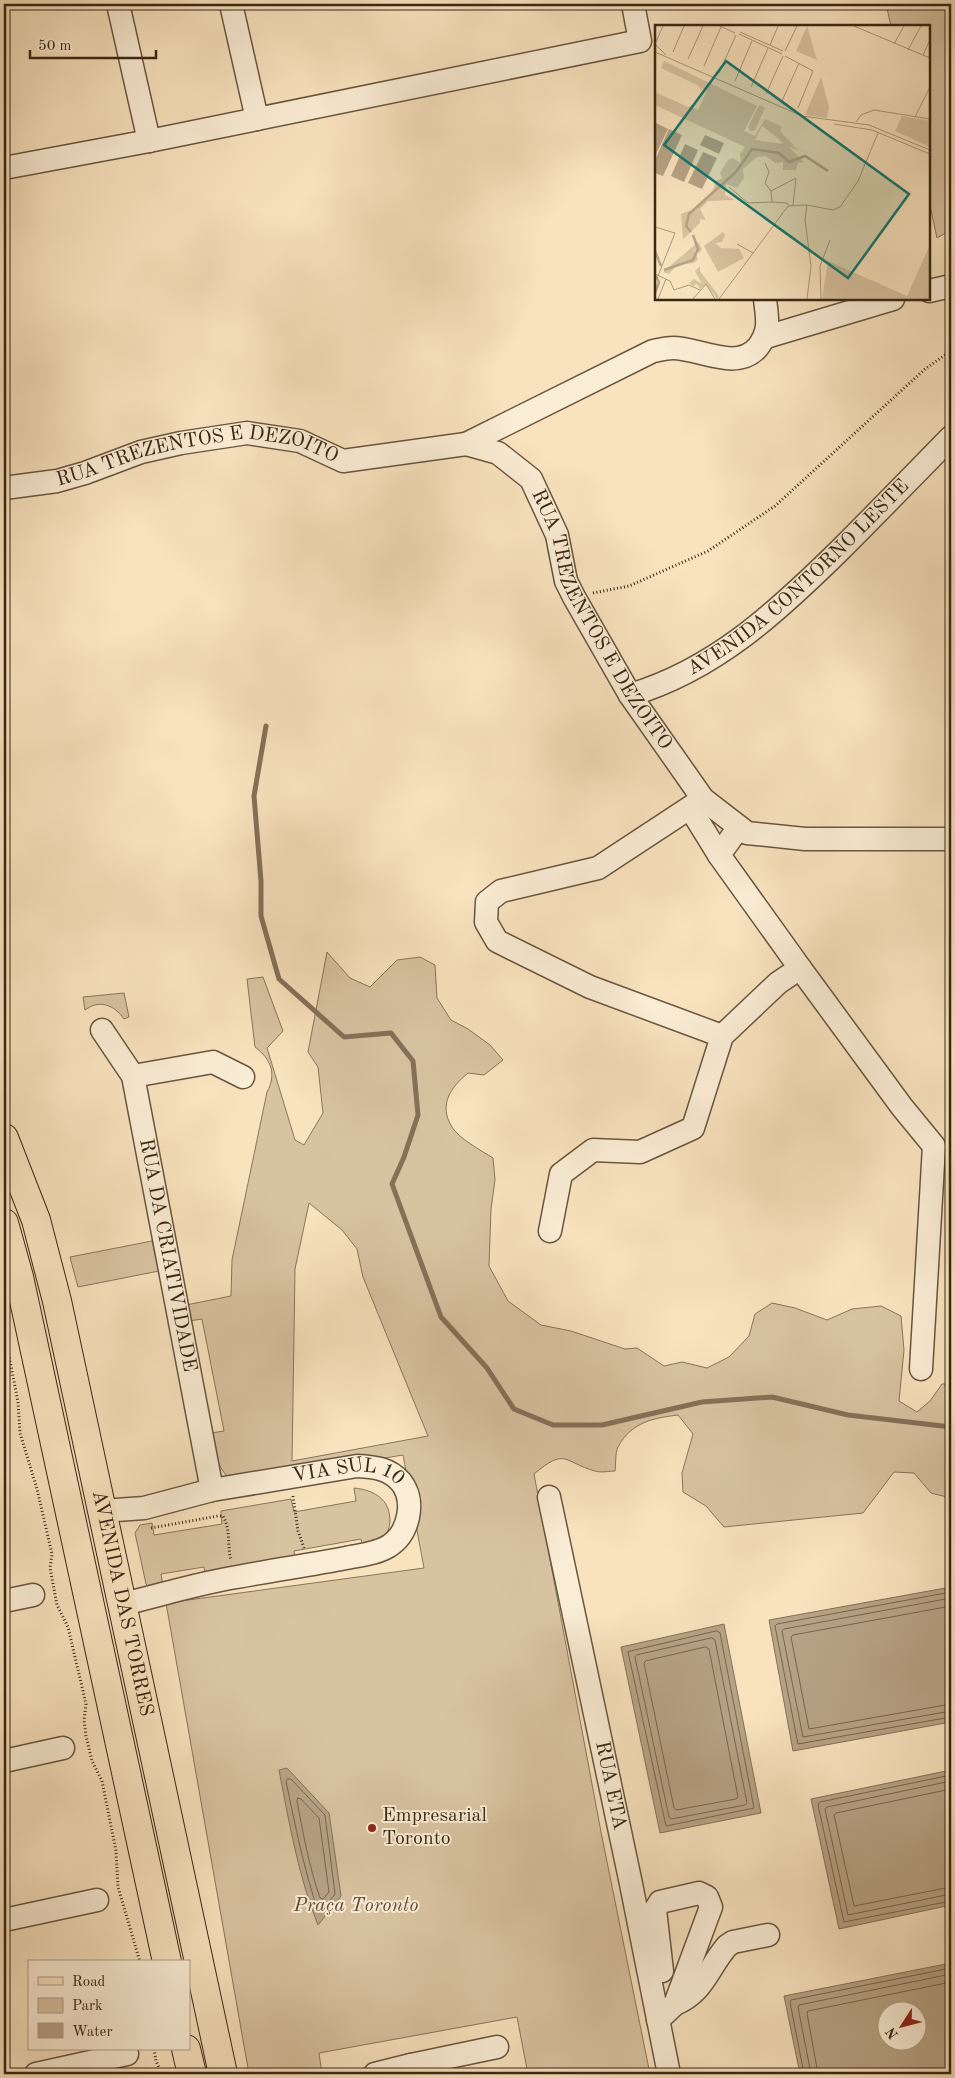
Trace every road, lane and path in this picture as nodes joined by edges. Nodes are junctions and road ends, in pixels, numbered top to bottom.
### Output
1 (118, 4) edge
2 (231, 4) edge
3 (633, 4) edge
4 (257, 119) junction
5 (149, 141) junction
6 (4, 168) edge
7 (951, 286) edge
8 (930, 290) edge
9 (765, 300) edge
10 (890, 300) edge
11 (766, 336) junction
12 (951, 351) edge
13 (951, 437) edge
14 (466, 444) junction
15 (4, 488) edge
16 (574, 597) junction
17 (630, 695) junction
18 (697, 804) junction
19 (739, 827) junction
20 (951, 839) edge
21 (719, 854) junction
22 (800, 968) junction
23 (102, 1030) dead end
24 (722, 1036) junction
25 (133, 1076) junction
26 (243, 1077) dead end
27 (4, 1138) edge
28 (4, 1223) edge
29 (550, 1231) dead end
30 (4, 1330) edge
31 (921, 1369) dead end
32 (289, 1476) junction
33 (212, 1490) junction
34 (549, 1497) dead end
35 (144, 1508) junction
36 (102, 1511) junction
37 (310, 1565) junction
38 (235, 1577) junction
39 (33, 1595) dead end
40 (4, 1601) edge
41 (123, 1604) junction
42 (63, 1748) dead end
43 (4, 1761) edge
44 (97, 1900) dead end
45 (4, 1920) edge
46 (768, 1935) dead end
47 (139, 1960) edge
48 (167, 1960) edge
49 (198, 2000) edge
50 (667, 2012) junction
51 (497, 2046) dead end
52 (154, 2050) edge
53 (186, 2050) edge
54 (128, 2054) dead end
55 (412, 2070) edge
56 (36, 2074) edge
57 (162, 2074) edge
58 (192, 2074) edge
59 (224, 2074) edge
60 (375, 2074) edge
61 (669, 2074) edge

1 - 5 street
2 - 4 street
3 - 4 street
4 - 5 street
5 - 6 street
7 - 8 street
9 - 11 street
10 - 11 street
11 - 14 street
12 - 16 path
13 - 17 street, AVENIDA CONTORNO LESTE
14 - 15 street, RUA TREZENTOS E DEZOITO
14 - 16 street, RUA TREZENTOS E DEZOITO
16 - 17 street, RUA TREZENTOS E DEZOITO
17 - 18 street, RUA TREZENTOS E DEZOITO
18 - 19 street, RUA TREZENTOS E DEZOITO
18 - 21 street
18 - 24 street
19 - 20 street, RUA TREZENTOS E DEZOITO
19 - 21 street
21 - 22 street
22 - 24 street
22 - 31 street
23 - 25 street, RUA DA CRIATIVIDADE
24 - 29 street
25 - 26 street
25 - 33 street, RUA DA CRIATIVIDADE
27 - 36 main road, AVENIDA DAS TORRES
28 - 48 main road, AVENIDA DAS TORRES
30 - 47 path
32 - 33 street, VIA SUL 10
32 - 37 path
32 - 37 street, VIA SUL 10
33 - 35 street, VIA SUL 10
34 - 50 street, RUA ETA
35 - 36 street, VIA SUL 10
35 - 38 path
36 - 41 main road, AVENIDA DAS TORRES
37 - 38 street, VIA SUL 10
38 - 41 street, VIA SUL 10
39 - 40 street
41 - 49 main road, AVENIDA DAS TORRES
42 - 43 street
44 - 45 street
46 - 50 street
49 - 59 main road, AVENIDA DAS TORRES
50 - 61 street, RUA ETA
51 - 55 street
52 - 57 path
53 - 58 main road
54 - 56 street
55 - 60 street

